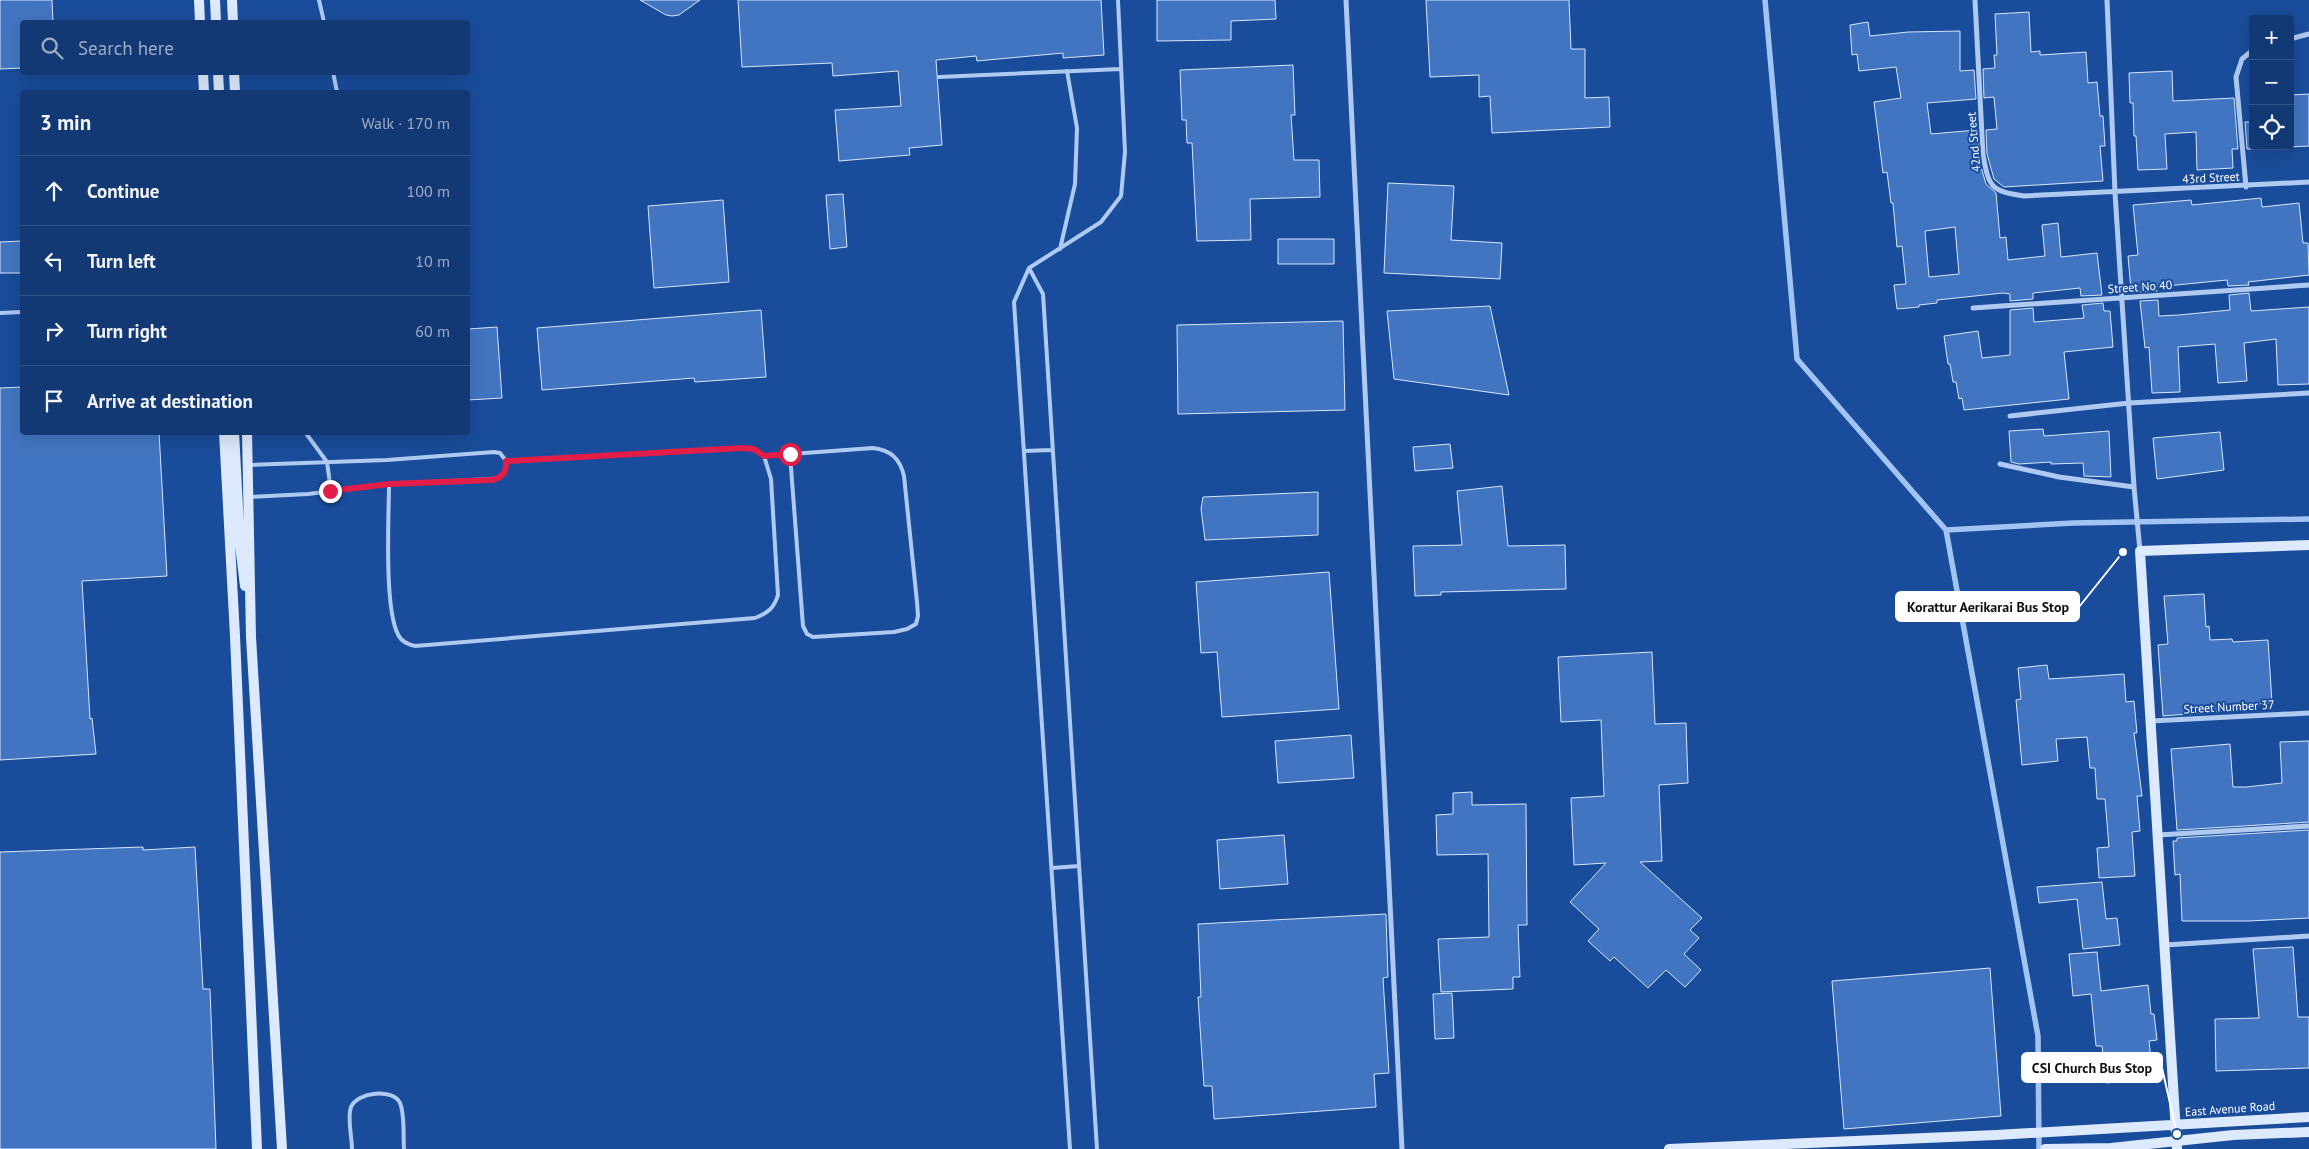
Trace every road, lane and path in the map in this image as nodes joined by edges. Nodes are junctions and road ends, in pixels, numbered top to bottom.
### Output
1 (199, 0) edge
2 (214, 0) edge
3 (232, 0) edge
4 (319, 0) edge
5 (1118, 0) edge
6 (1346, 0) edge
7 (1975, 0) edge
8 (2107, 0) edge
9 (200, 20) edge
10 (216, 20) edge
11 (233, 20) edge
12 (324, 20) edge
13 (2309, 34) edge
14 (2294, 38) edge
15 (2249, 53) edge
16 (1121, 69) junction
17 (1067, 71) junction
18 (203, 75) edge
19 (218, 75) edge
20 (234, 75) edge
21 (334, 75) edge
22 (939, 78) dead end
23 (204, 90) edge
24 (219, 90) edge
25 (235, 90) edge
26 (337, 90) edge
27 (2309, 182) edge
28 (2246, 187) junction
29 (2115, 193) junction
30 (1060, 249) junction
31 (1029, 268) junction
32 (2309, 285) edge
33 (2122, 298) junction
34 (1973, 308) dead end
35 (20, 312) edge
36 (0, 313) edge
37 (2309, 393) edge
38 (2129, 403) junction
39 (2010, 416) dead end
40 (224, 435) edge
41 (234, 435) edge
42 (247, 435) edge
43 (307, 435) edge
44 (1051, 450) junction
45 (1024, 451) junction
46 (790, 454) junction
47 (764, 456) junction
48 (506, 461) junction
49 (327, 462) junction
50 (248, 464) junction
51 (2000, 464) dead end
52 (389, 484) junction
53 (2134, 486) junction
54 (330, 491) junction
55 (249, 497) junction
56 (240, 545) junction
57 (2309, 545) edge
58 (2140, 551) junction
59 (235, 636) junction
60 (251, 637) junction
61 (2309, 713) edge
62 (2151, 721) junction
63 (2309, 826) edge
64 (2158, 834) junction
65 (1079, 866) junction
66 (1052, 868) junction
67 (2309, 936) edge
68 (2165, 945) junction
69 (2309, 1117) edge
70 (2176, 1125) junction
71 (2309, 1132) edge
72 (2177, 1145) edge
73 (2066, 1148) edge
74 (257, 1149) edge
75 (282, 1149) edge
76 (352, 1149) edge
77 (404, 1149) edge
78 (1070, 1149) edge
79 (1097, 1149) edge
80 (1402, 1149) edge
81 (1669, 1149) edge
82 (2045, 1149) edge

1 - 9 main road
2 - 10 main road
3 - 11 main road
4 - 12 lane
5 - 16 lane
6 - 80 street
7 - 29 street, 42nd Street
8 - 29 street
13 - 14 street
15 - 28 street
16 - 17 lane
16 - 30 lane
17 - 22 lane
17 - 30 lane
18 - 23 main road
19 - 24 main road
20 - 25 main road
21 - 26 lane
27 - 28 street, 43rd Street
28 - 29 street, 43rd Street
29 - 33 street
30 - 31 lane
31 - 44 lane
31 - 45 lane
32 - 33 street, Street No 40
33 - 34 street, Street No 40
33 - 38 street
35 - 36 lane
37 - 38 street
38 - 39 street
38 - 53 street
40 - 59 main road
41 - 56 main road
42 - 50 main road
43 - 49 lane
44 - 45 lane
44 - 65 lane
45 - 66 lane
46 - 46 lane
46 - 47 lane
47 - 48 lane
47 - 52 lane
48 - 49 lane
48 - 52 lane
49 - 50 lane
49 - 54 lane
50 - 55 main road
51 - 53 street
52 - 54 lane
53 - 58 street
54 - 55 lane
55 - 60 main road
56 - 59 main road
56 - 60 main road
57 - 58 main road
58 - 62 main road
59 - 74 main road
60 - 75 main road
61 - 62 street, Street Number 37
62 - 64 main road
63 - 64 street
64 - 68 main road
65 - 66 lane
65 - 79 lane
66 - 78 lane
67 - 68 street
68 - 70 main road
69 - 70 main road, East Avenue Road
70 - 72 main road
70 - 81 main road, East Avenue Road
71 - 72 main road
72 - 73 main road
73 - 82 main road
76 - 77 lane

